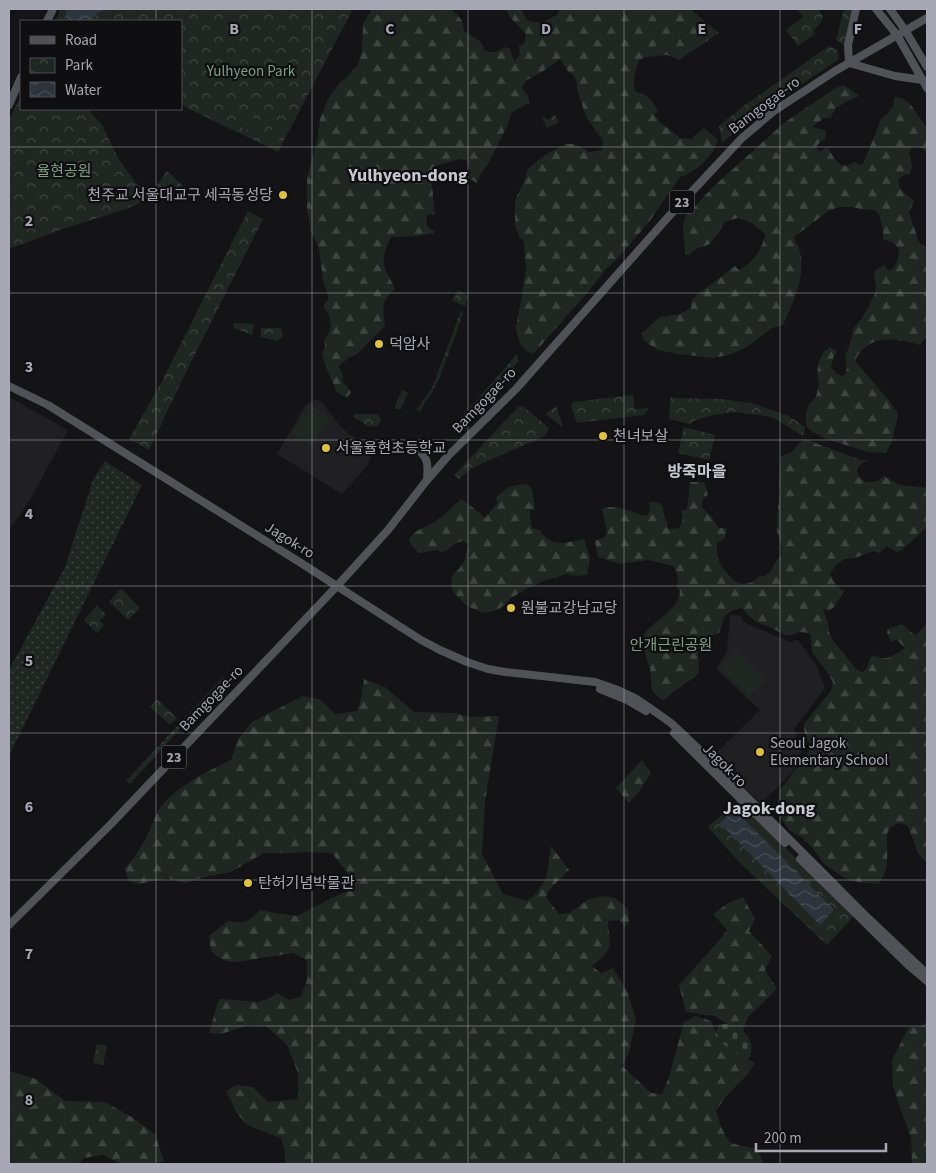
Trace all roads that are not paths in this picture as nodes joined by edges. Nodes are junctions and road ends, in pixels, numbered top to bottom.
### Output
1 (856, 9) edge
2 (876, 9) edge
3 (890, 9) edge
4 (927, 18) edge
5 (906, 30) junction
6 (897, 35) junction
7 (849, 63) junction
8 (927, 67) edge
9 (20, 79) edge
10 (923, 80) junction
11 (927, 88) edge
12 (9, 105) edge
13 (9, 386) edge
14 (417, 449) dead end
15 (427, 480) junction
16 (337, 586) junction
17 (572, 679) junction
18 (9, 925) edge
19 (927, 974) edge
20 (927, 980) edge

1 - 7 main road
2 - 6 main road
3 - 5 main road
4 - 5 main road, Bamgogae-ro / 23
5 - 6 main road, Bamgogae-ro / 23
5 - 8 main road
6 - 7 main road, Bamgogae-ro / 23
6 - 10 main road
7 - 10 main road
7 - 15 main road, Bamgogae-ro / 23
9 - 12 main road
10 - 11 main road
13 - 16 main road, Jagok-ro
14 - 15 main road
15 - 16 main road, Bamgogae-ro / 23
16 - 17 main road, Jagok-ro
16 - 18 main road, Bamgogae-ro / 23
17 - 19 main road, Jagok-ro
17 - 20 main road, Jagok-ro

